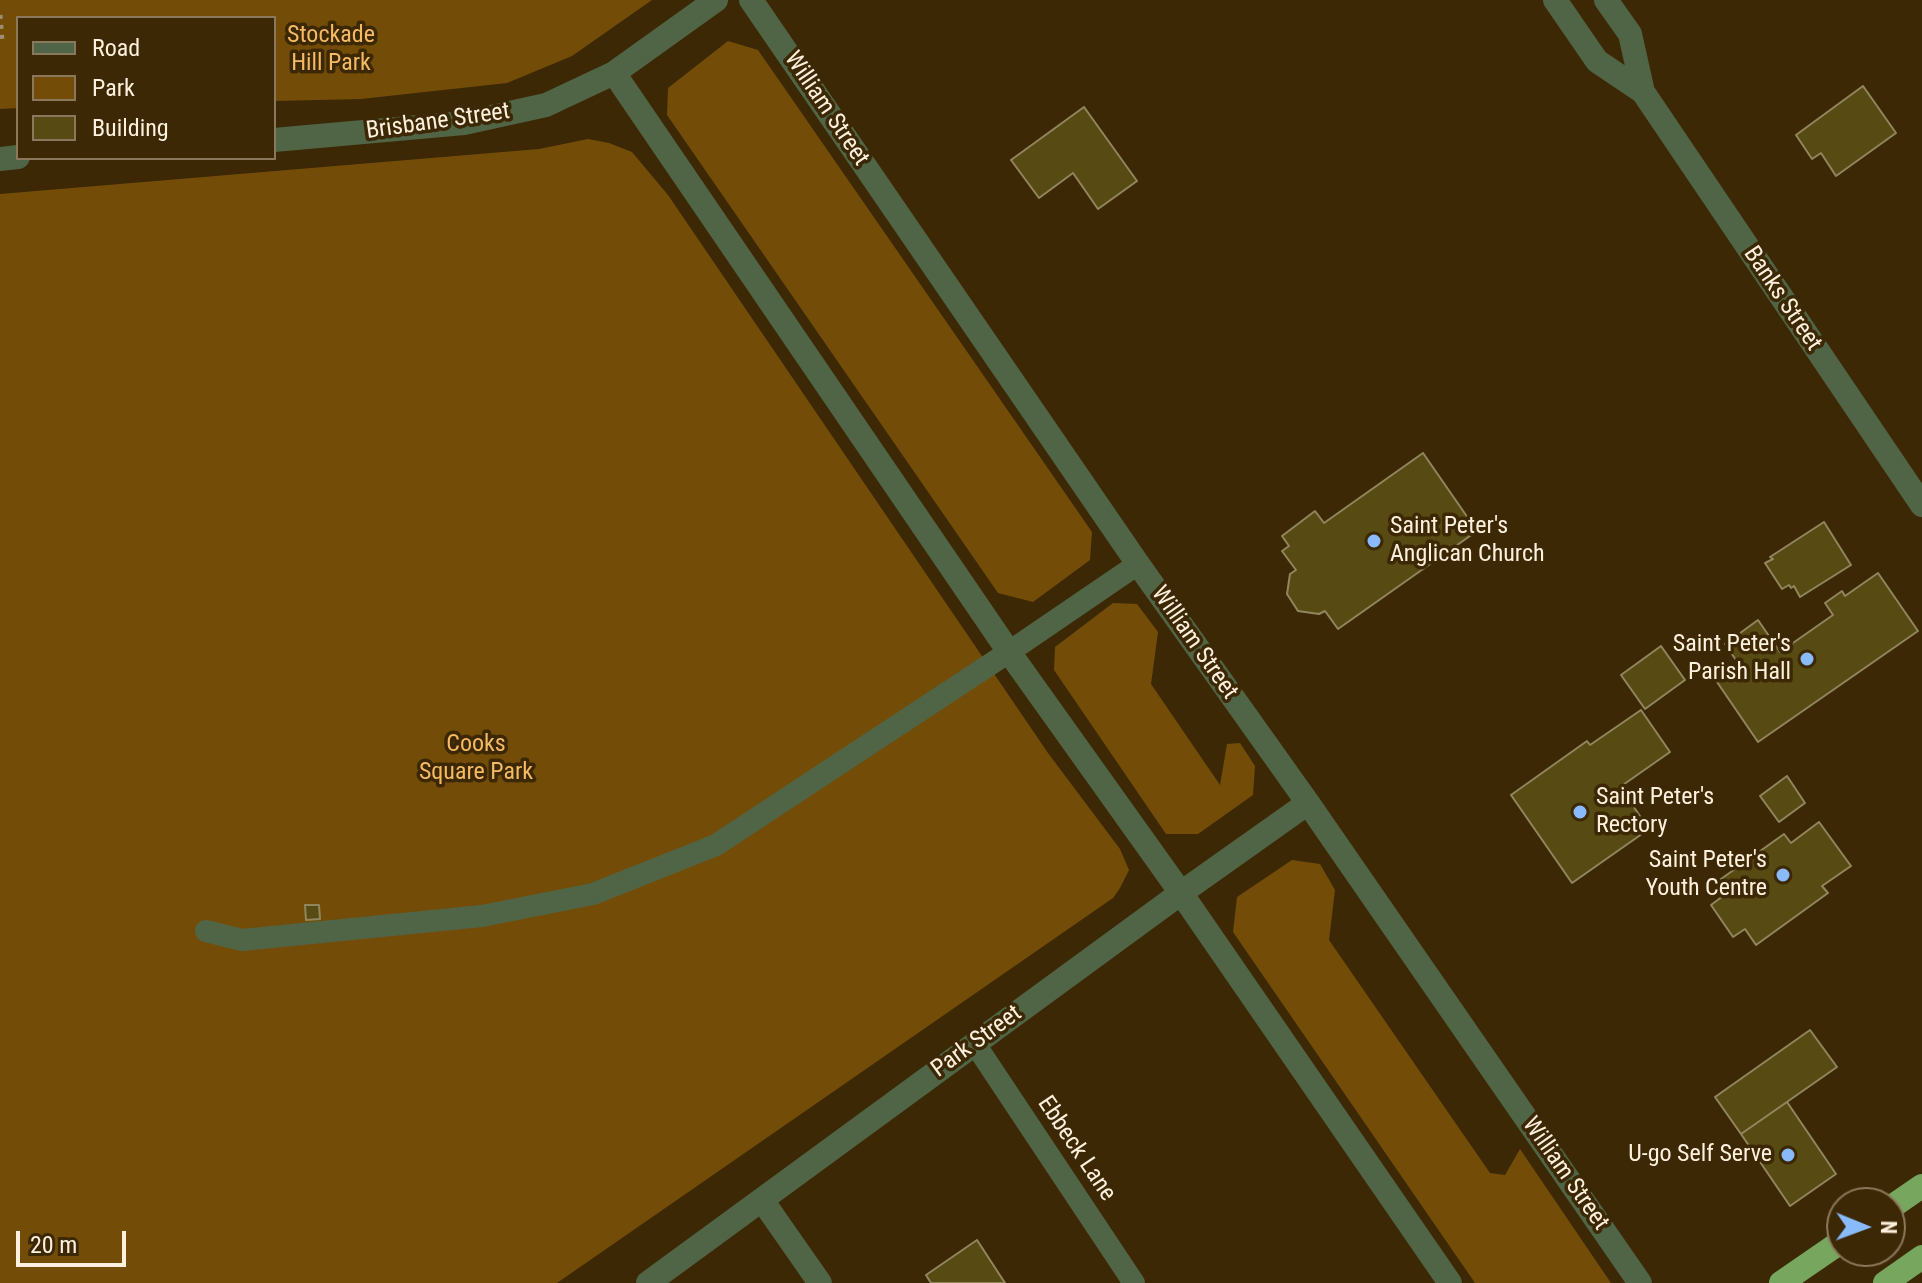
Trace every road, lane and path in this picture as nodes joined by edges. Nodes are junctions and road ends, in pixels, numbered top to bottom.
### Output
1 (716, 0) edge
2 (751, 0) edge
3 (1555, 0) edge
4 (1606, 0) edge
5 (0, 15) edge
6 (2, 42) edge
7 (614, 73) junction
8 (1643, 92) junction
9 (276, 140) edge
10 (1922, 505) edge
11 (1138, 564) junction
12 (1009, 652) junction
13 (1308, 803) junction
14 (1181, 893) junction
15 (206, 931) dead end
16 (975, 1044) junction
17 (762, 1200) junction
18 (1826, 1252) edge
19 (1922, 1257) edge
20 (648, 1283) edge
21 (820, 1283) edge
22 (1134, 1283) edge
23 (1450, 1283) edge
24 (1640, 1283) edge
25 (1781, 1283) edge
26 (1885, 1283) edge

1 - 7 street, Brisbane Street
2 - 11 street, William Street
3 - 8 street, Banks Street
4 - 8 street, Banks Street
5 - 6 path
7 - 9 street, Brisbane Street
7 - 12 street
8 - 10 street, Banks Street
11 - 12 lane
11 - 13 street, William Street
12 - 14 street
12 - 15 lane
13 - 14 street, Park Street
13 - 24 street, William Street
14 - 16 street, Park Street
14 - 23 street
16 - 17 street, Park Street
16 - 22 lane, Ebbeck Lane
17 - 20 street, Park Street
17 - 21 street
18 - 25 highway
19 - 26 highway

